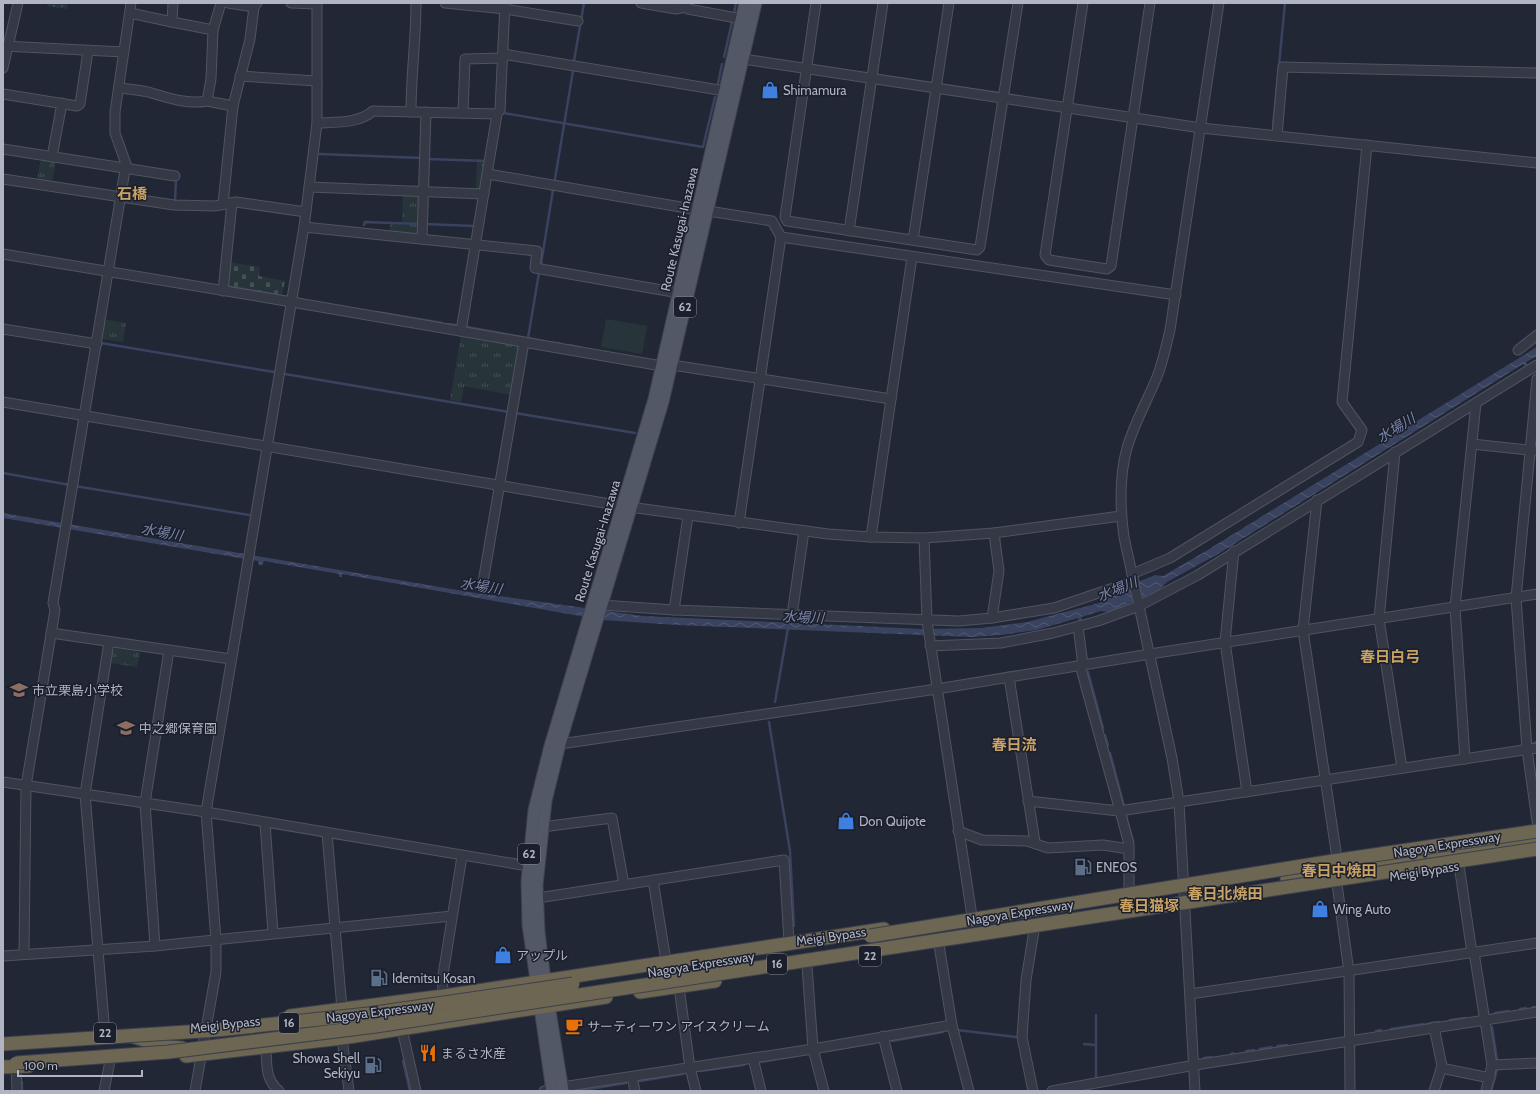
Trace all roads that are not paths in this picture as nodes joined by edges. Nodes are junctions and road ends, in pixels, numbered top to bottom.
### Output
1 (18, 3) edge
2 (131, 3) edge
3 (173, 3) edge
4 (221, 3) edge
5 (228, 3) edge
6 (290, 3) edge
7 (317, 3) edge
8 (416, 3) edge
9 (445, 3) edge
10 (455, 3) edge
11 (641, 3) edge
12 (745, 3) edge
13 (756, 3) edge
14 (816, 3) edge
15 (883, 3) edge
16 (950, 3) edge
17 (1018, 3) edge
18 (1083, 3) edge
19 (1150, 3) edge
20 (1219, 3) edge
21 (257, 4) edge
22 (686, 5) edge
23 (505, 6) edge
24 (130, 13) junction
25 (742, 19) junction
26 (578, 21) dead end
27 (172, 22) junction
28 (214, 30) junction
29 (5, 47) edge
30 (88, 51) junction
31 (124, 52) junction
32 (503, 56) junction
33 (743, 59) junction
34 (3, 68) edge
35 (806, 68) junction
36 (1537, 73) edge
37 (240, 76) junction
38 (871, 78) junction
39 (317, 81) junction
40 (120, 88) junction
41 (936, 88) junction
42 (725, 91) junction
43 (3, 94) edge
44 (1002, 98) junction
45 (207, 101) junction
46 (62, 103) junction
47 (233, 106) junction
48 (1067, 108) junction
49 (411, 112) junction
50 (426, 112) junction
51 (463, 113) junction
52 (498, 114) junction
53 (1133, 118) junction
54 (317, 123) junction
55 (1201, 128) junction
56 (1277, 136) junction
57 (1367, 145) junction
58 (3, 149) edge
59 (52, 156) junction
60 (1537, 163) edge
61 (126, 168) junction
62 (488, 174) junction
63 (175, 176) dead end
64 (3, 179) edge
65 (309, 187) junction
66 (424, 191) junction
67 (484, 194) junction
68 (121, 197) junction
69 (228, 203) junction
70 (703, 210) junction
71 (306, 212) junction
72 (304, 227) junction
73 (849, 230) junction
74 (781, 237) junction
75 (422, 239) junction
76 (913, 240) junction
77 (476, 244) junction
78 (3, 254) edge
79 (912, 256) junction
80 (109, 272) junction
81 (223, 291) junction
82 (679, 293) junction
83 (1176, 295) junction
84 (292, 302) junction
85 (3, 329) edge
86 (461, 331) junction
87 (1537, 335) edge
88 (524, 342) junction
89 (96, 344) junction
90 (1518, 350) dead end
91 (1537, 365) edge
92 (667, 366) junction
93 (760, 379) junction
94 (1537, 379) edge
95 (891, 399) junction
96 (3, 402) edge
97 (1476, 403) junction
98 (85, 416) junction
99 (1472, 444) junction
100 (268, 445) junction
101 (1533, 450) edge
102 (1395, 452) junction
103 (499, 485) junction
104 (1317, 500) junction
105 (627, 507) junction
106 (688, 516) junction
107 (1121, 516) junction
108 (739, 523) junction
109 (804, 531) junction
110 (994, 533) junction
111 (871, 537) junction
112 (924, 538) junction
113 (1234, 551) junction
114 (1133, 578) junction
115 (482, 588) dead end
116 (1537, 594) edge
117 (1516, 598) junction
118 (599, 606) junction
119 (1139, 606) junction
120 (1455, 607) junction
121 (674, 610) junction
122 (792, 615) junction
123 (992, 618) junction
124 (1379, 619) junction
125 (927, 623) junction
126 (592, 624) junction
127 (1078, 626) junction
128 (1303, 630) junction
129 (51, 633) junction
130 (109, 642) junction
131 (1224, 642) junction
132 (930, 644) junction
133 (169, 650) junction
134 (1150, 654) junction
135 (231, 659) junction
136 (1081, 665) junction
137 (1009, 677) junction
138 (936, 689) junction
139 (560, 744) junction
140 (1537, 748) edge
141 (1527, 749) junction
142 (1465, 759) junction
143 (1402, 768) junction
144 (1325, 780) junction
145 (3, 782) edge
146 (26, 786) junction
147 (1247, 792) junction
148 (85, 794) junction
149 (1028, 801) junction
150 (1179, 802) junction
151 (145, 803) junction
152 (1119, 811) junction
153 (206, 812) junction
154 (1537, 821) edge
155 (265, 823) junction
156 (1537, 824) edge
157 (542, 828) junction
158 (1537, 830) edge
159 (327, 832) junction
160 (958, 832) junction
161 (1537, 841) edge
162 (1035, 842) junction
163 (1129, 848) junction
164 (1537, 849) edge
165 (1537, 853) edge
166 (462, 856) junction
167 (1336, 858) junction
168 (1459, 865) junction
169 (528, 866) junction
170 (1424, 867) junction
171 (653, 880) junction
172 (1184, 882) junction
173 (1337, 884) junction
174 (624, 885) junction
175 (1129, 891) junction
176 (538, 898) junction
177 (1184, 908) junction
178 (452, 916) junction
179 (972, 916) junction
180 (334, 927) junction
181 (1034, 931) junction
182 (895, 932) junction
183 (273, 933) junction
184 (216, 940) junction
185 (789, 942) junction
186 (1537, 943) edge
187 (939, 945) junction
188 (155, 946) junction
189 (98, 950) junction
190 (1473, 953) junction
191 (24, 954) junction
192 (3, 956) edge
193 (666, 961) junction
194 (807, 966) junction
195 (1349, 972) junction
196 (540, 981) junction
197 (679, 987) junction
198 (1190, 994) junction
199 (444, 996) junction
200 (545, 1007) junction
201 (342, 1009) junction
202 (1537, 1012) edge
203 (1485, 1020) junction
204 (952, 1025) junction
205 (207, 1027) junction
206 (1434, 1027) junction
207 (402, 1029) junction
208 (105, 1034) junction
209 (883, 1036) junction
210 (342, 1038) junction
211 (3, 1039) edge
212 (1349, 1040) junction
213 (3, 1044) edge
214 (266, 1048) junction
215 (813, 1049) junction
216 (249, 1050) junction
217 (202, 1054) junction
218 (753, 1058) junction
219 (110, 1062) junction
220 (1537, 1063) edge
221 (1194, 1065) junction
222 (1492, 1065) junction
223 (7, 1066) edge
224 (690, 1068) junction
225 (1441, 1068) junction
226 (632, 1077) junction
227 (1490, 1078) junction
228 (1101, 1081) junction
229 (1090, 1087) edge
230 (555, 1090) edge
231 (17, 1091) edge
232 (104, 1091) edge
233 (195, 1091) edge
234 (279, 1091) edge
235 (349, 1091) edge
236 (416, 1091) edge
237 (635, 1091) edge
238 (696, 1091) edge
239 (761, 1091) edge
240 (824, 1091) edge
241 (897, 1091) edge
242 (968, 1091) edge
243 (1033, 1091) edge
244 (1052, 1091) edge
245 (1100, 1091) edge
246 (1195, 1091) edge
247 (1350, 1091) edge
248 (1434, 1091) edge
249 (1486, 1091) edge

1 - 29 street
2 - 24 street
3 - 27 street
4 - 28 street
5 - 21 street
6 - 7 street
7 - 39 street
8 - 49 street
9 - 10 street
10 - 23 street
11 - 22 street
12 - 25 main road, Route Kasugai-Inazawa / 62
13 - 33 main road, Route Kasugai-Inazawa / 62
14 - 35 street
15 - 38 street
16 - 41 street
17 - 44 street
18 - 48 street
19 - 53 street
20 - 55 street
21 - 37 street
22 - 25 street
23 - 26 street
23 - 32 street
24 - 27 street
24 - 31 street
25 - 42 main road, Route Kasugai-Inazawa / 62
27 - 28 street
28 - 45 street
29 - 30 street
29 - 34 street
30 - 31 street
30 - 46 street
31 - 40 street
32 - 42 street
32 - 51 street
32 - 52 street
33 - 35 street
33 - 70 main road, Route Kasugai-Inazawa / 62
35 - 38 street
35 - 73 street
36 - 56 street
37 - 39 street
37 - 47 street
38 - 41 street
38 - 73 street
39 - 54 street
40 - 45 street
40 - 61 street
41 - 44 street
41 - 76 street
42 - 70 main road, Route Kasugai-Inazawa / 62
43 - 46 street
44 - 48 street
44 - 76 street
45 - 47 street
46 - 59 street
47 - 69 street
48 - 53 street
48 - 53 street
49 - 50 street
49 - 54 street
50 - 51 street
50 - 66 street
51 - 52 street
52 - 62 street
53 - 55 street
54 - 65 street
55 - 56 street
55 - 83 street
56 - 57 street
57 - 60 street
57 - 114 street
58 - 59 street
59 - 61 street
61 - 63 street
61 - 68 street
62 - 67 street
62 - 70 street
64 - 68 street
65 - 66 street
65 - 71 street
66 - 67 street
66 - 75 street
67 - 77 street
68 - 69 street
68 - 80 street
69 - 71 street
69 - 81 street
70 - 74 street
70 - 82 main road, Route Kasugai-Inazawa / 62
70 - 92 main road, Route Kasugai-Inazawa / 62
71 - 72 street
72 - 75 street
72 - 84 street
73 - 76 street
74 - 79 street
74 - 93 street
75 - 77 street
77 - 82 street
77 - 86 street
78 - 80 street
79 - 83 street
79 - 95 street
80 - 81 street
80 - 89 street
81 - 84 street
82 - 92 main road, Route Kasugai-Inazawa / 62
83 - 107 street
84 - 86 street
84 - 100 street
85 - 89 street
86 - 88 street
87 - 90 street
88 - 92 street
88 - 103 street
89 - 98 street
91 - 97 street
92 - 93 street
92 - 105 main road, Route Kasugai-Inazawa / 62
93 - 95 street
93 - 108 street
94 - 101 street
95 - 111 street
96 - 98 street
97 - 99 street
97 - 102 street
98 - 100 street
98 - 129 street
99 - 101 street
99 - 120 street
100 - 103 street
100 - 135 street
101 - 117 street
102 - 104 street
102 - 124 street
103 - 105 street
103 - 115 street
104 - 113 street
104 - 128 street
105 - 106 street
105 - 118 main road, Route Kasugai-Inazawa / 62
106 - 108 street
106 - 121 street
107 - 110 street
107 - 114 street
108 - 109 street
109 - 111 street
109 - 122 street
110 - 112 street
110 - 123 street
111 - 112 street
112 - 125 street
113 - 119 street
113 - 131 street
114 - 119 street
114 - 123 street
116 - 117 street
117 - 120 street
117 - 141 street
118 - 121 street
118 - 126 main road, Route Kasugai-Inazawa / 62
119 - 127 street
119 - 134 street
120 - 124 street
120 - 142 street
121 - 122 street
122 - 125 street
123 - 125 street
124 - 128 street
124 - 143 street
125 - 132 street
126 - 139 main road, Route Kasugai-Inazawa / 62
126 - 169 main road, Route Kasugai-Inazawa / 62
127 - 132 street
127 - 136 street
128 - 131 street
128 - 144 street
129 - 130 street
129 - 146 street
130 - 133 street
130 - 148 street
131 - 134 street
131 - 147 street
132 - 138 street
133 - 135 street
133 - 151 street
134 - 136 street
134 - 150 street
135 - 153 street
136 - 137 street
136 - 152 street
137 - 138 street
137 - 149 street
138 - 139 street
138 - 160 street
139 - 157 main road, Route Kasugai-Inazawa / 62
140 - 141 street
141 - 142 street
141 - 154 street
142 - 143 street
143 - 144 street
144 - 147 street
144 - 167 street
145 - 146 street
146 - 148 street
146 - 191 street
147 - 150 street
148 - 151 street
148 - 189 street
149 - 152 street
149 - 162 street
150 - 152 street
150 - 172 street
151 - 153 street
151 - 188 street
152 - 163 street
153 - 155 street
153 - 184 street
155 - 159 street
155 - 183 street
156 - 167 highway, Meigi Bypass / 22
157 - 174 street
157 - 176 main road, Route Kasugai-Inazawa / 62
158 - 182 highway, Nagoya Expressway / 16, bridge
158 - 182 highway, bridge
159 - 166 street
159 - 180 street
160 - 162 street
160 - 179 street
161 - 170 highway
162 - 163 street
163 - 175 street
164 - 170 highway, Nagoya Expressway / 16, bridge
165 - 168 highway, Meigi Bypass / 22
166 - 169 street
166 - 178 street
167 - 172 highway, Meigi Bypass / 22
168 - 173 highway, Meigi Bypass / 22
168 - 190 street
169 - 196 main road, Route Kasugai-Inazawa / 62
170 - 223 highway, Nagoya Expressway / 16, bridge
171 - 174 street
171 - 185 street
171 - 193 street
172 - 175 highway, Meigi Bypass / 22
172 - 177 street
173 - 177 highway, Meigi Bypass / 22
173 - 195 street
174 - 176 street
175 - 179 highway, Meigi Bypass / 22
176 - 196 main road, Route Kasugai-Inazawa / 62
177 - 181 highway, Meigi Bypass / 22
177 - 198 street
178 - 180 street
178 - 199 street
179 - 185 highway, Meigi Bypass / 22
180 - 183 street
180 - 201 street
181 - 187 highway, Meigi Bypass / 22
181 - 243 street
182 - 213 highway, Nagoya Expressway / 16, bridge
183 - 184 street
184 - 188 street
184 - 205 street
185 - 193 highway, Meigi Bypass / 22
186 - 190 street
187 - 194 highway, Meigi Bypass / 22
187 - 204 street
188 - 189 street
189 - 191 street
189 - 208 street
190 - 195 street
190 - 203 street
191 - 192 street
193 - 196 highway, Meigi Bypass / 22
194 - 197 highway, Meigi Bypass / 22
194 - 215 street
195 - 198 street
195 - 212 street
196 - 199 highway, Meigi Bypass / 22
196 - 200 main road, Route Kasugai-Inazawa / 62
197 - 200 highway, Meigi Bypass / 22
197 - 224 street
198 - 221 street
199 - 201 highway, Meigi Bypass / 22
200 - 207 highway, Meigi Bypass / 22
200 - 230 main road, Route Kasugai-Inazawa / 62
201 - 205 highway, Meigi Bypass / 22
202 - 203 street
203 - 206 street
203 - 222 street
204 - 209 street
204 - 242 street
205 - 208 highway, Meigi Bypass / 22
205 - 216 highway
205 - 217 street
206 - 212 street
206 - 225 street
207 - 210 highway, Meigi Bypass / 22
207 - 236 street
208 - 211 highway, Meigi Bypass / 22
208 - 217 highway
209 - 215 street
209 - 241 street
210 - 214 highway, Meigi Bypass / 22
210 - 235 street
212 - 221 street
212 - 247 street
214 - 216 highway, Meigi Bypass / 22
214 - 234 street
215 - 218 street
215 - 240 street
216 - 217 highway, Meigi Bypass / 22
217 - 219 highway, Meigi Bypass / 22
217 - 233 street
218 - 224 street
218 - 239 street
219 - 223 highway, Meigi Bypass / 22
219 - 232 street
220 - 222 street
221 - 228 street
221 - 246 street
222 - 227 street
223 - 231 street
224 - 226 street
224 - 238 street
225 - 227 street
225 - 248 street
226 - 230 street
226 - 237 street
227 - 249 street
228 - 229 street
228 - 245 street
229 - 244 street

